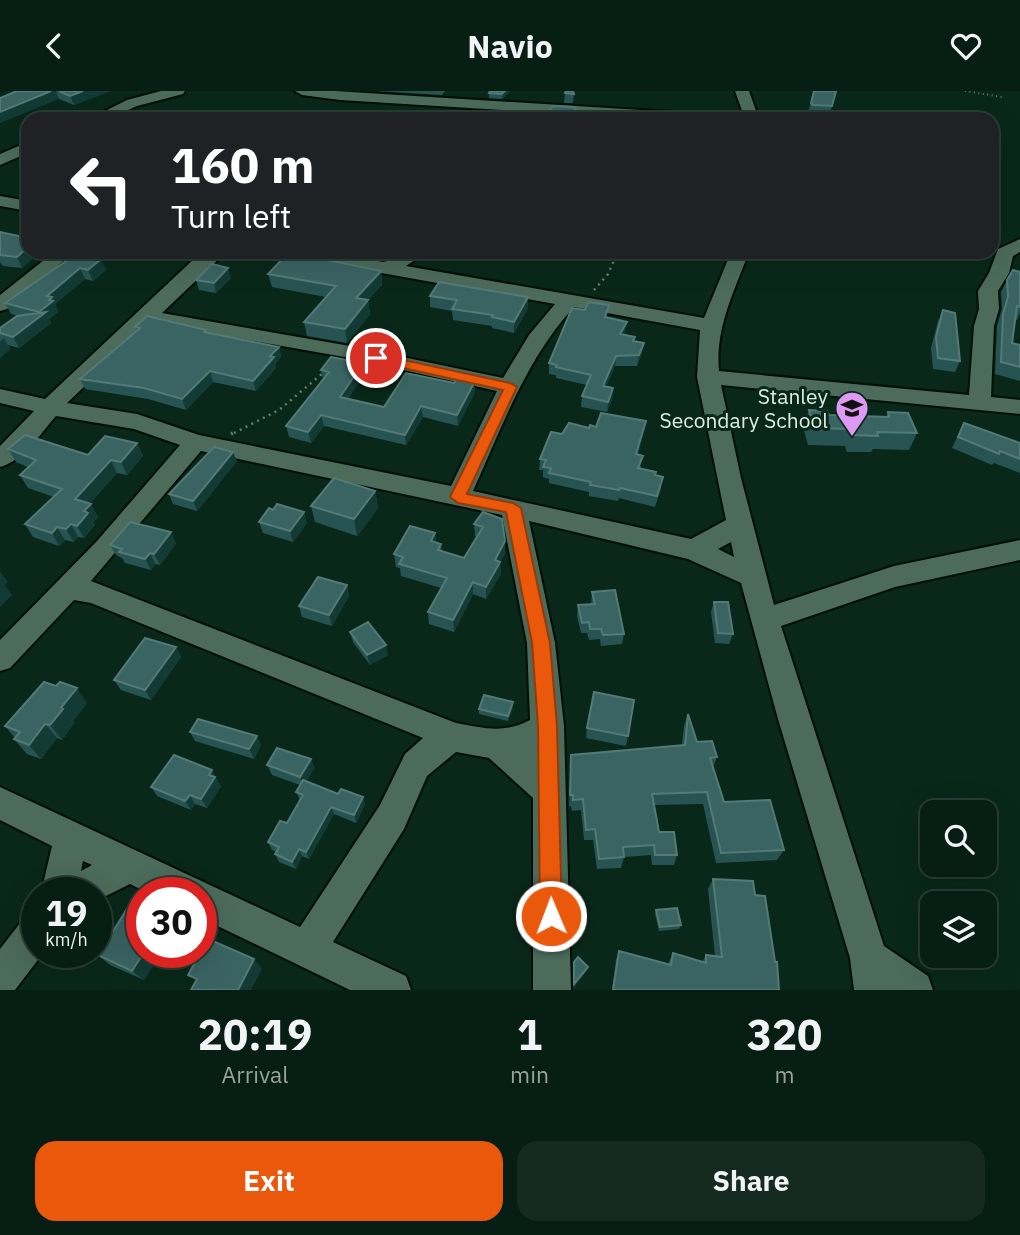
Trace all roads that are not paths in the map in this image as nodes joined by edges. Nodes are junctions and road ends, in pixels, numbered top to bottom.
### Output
1 (178, 91) edge
2 (302, 91) edge
3 (742, 91) edge
4 (111, 112) edge
5 (605, 112) edge
6 (750, 112) edge
7 (9, 139) dead end
8 (21, 144) edge
9 (21, 150) edge
10 (0, 160) edge
11 (0, 201) edge
12 (21, 205) edge
13 (1020, 244) edge
14 (56, 259) edge
15 (206, 259) edge
16 (325, 259) edge
17 (404, 259) edge
18 (737, 259) edge
19 (387, 268) junction
20 (0, 280) edge
21 (22, 285) junction
22 (560, 303) junction
23 (0, 305) edge
24 (146, 316) junction
25 (712, 326) junction
26 (708, 377) junction
27 (510, 387) junction
28 (0, 396) edge
29 (980, 401) junction
30 (1020, 407) edge
31 (42, 417) junction
32 (206, 444) junction
33 (0, 459) edge
34 (458, 497) junction
35 (513, 508) junction
36 (739, 525) junction
37 (694, 550) junction
38 (1020, 550) edge
39 (754, 577) junction
40 (68, 587) junction
41 (765, 620) junction
42 (0, 659) edge
43 (548, 726) junction
44 (453, 737) junction
45 (496, 745) junction
46 (550, 792) junction
47 (0, 803) edge
48 (71, 837) junction
49 (129, 866) junction
50 (62, 877) edge
51 (107, 877) edge
52 (153, 877) edge
53 (217, 907) edge
54 (307, 949) junction
55 (21, 952) edge
56 (871, 974) edge
57 (0, 979) edge
58 (392, 990) edge
59 (552, 990) edge
60 (914, 990) edge

1 - 4 street
2 - 5 street
3 - 6 street
7 - 8 street
9 - 10 street
11 - 12 street
13 - 29 street
14 - 21 street
15 - 24 street
16 - 19 street
17 - 19 street
18 - 25 street
19 - 22 street
20 - 21 street
21 - 23 street
22 - 25 street
22 - 27 street
24 - 27 street
24 - 31 street
25 - 26 street
26 - 29 street
26 - 36 street
27 - 34 street
28 - 31 street
29 - 30 street
31 - 32 street
31 - 33 street
32 - 34 street
32 - 40 street
34 - 35 street
35 - 37 street
35 - 43 street
36 - 37 street
36 - 39 street
37 - 39 street
38 - 41 street
39 - 41 street
40 - 42 street
40 - 44 street
41 - 56 street
43 - 45 street
43 - 46 street
44 - 45 street
44 - 54 street
45 - 46 street
46 - 59 street
47 - 48 street
48 - 49 street
48 - 50 street
49 - 51 street
49 - 52 street
53 - 54 street
54 - 58 street
55 - 57 street
56 - 60 street

